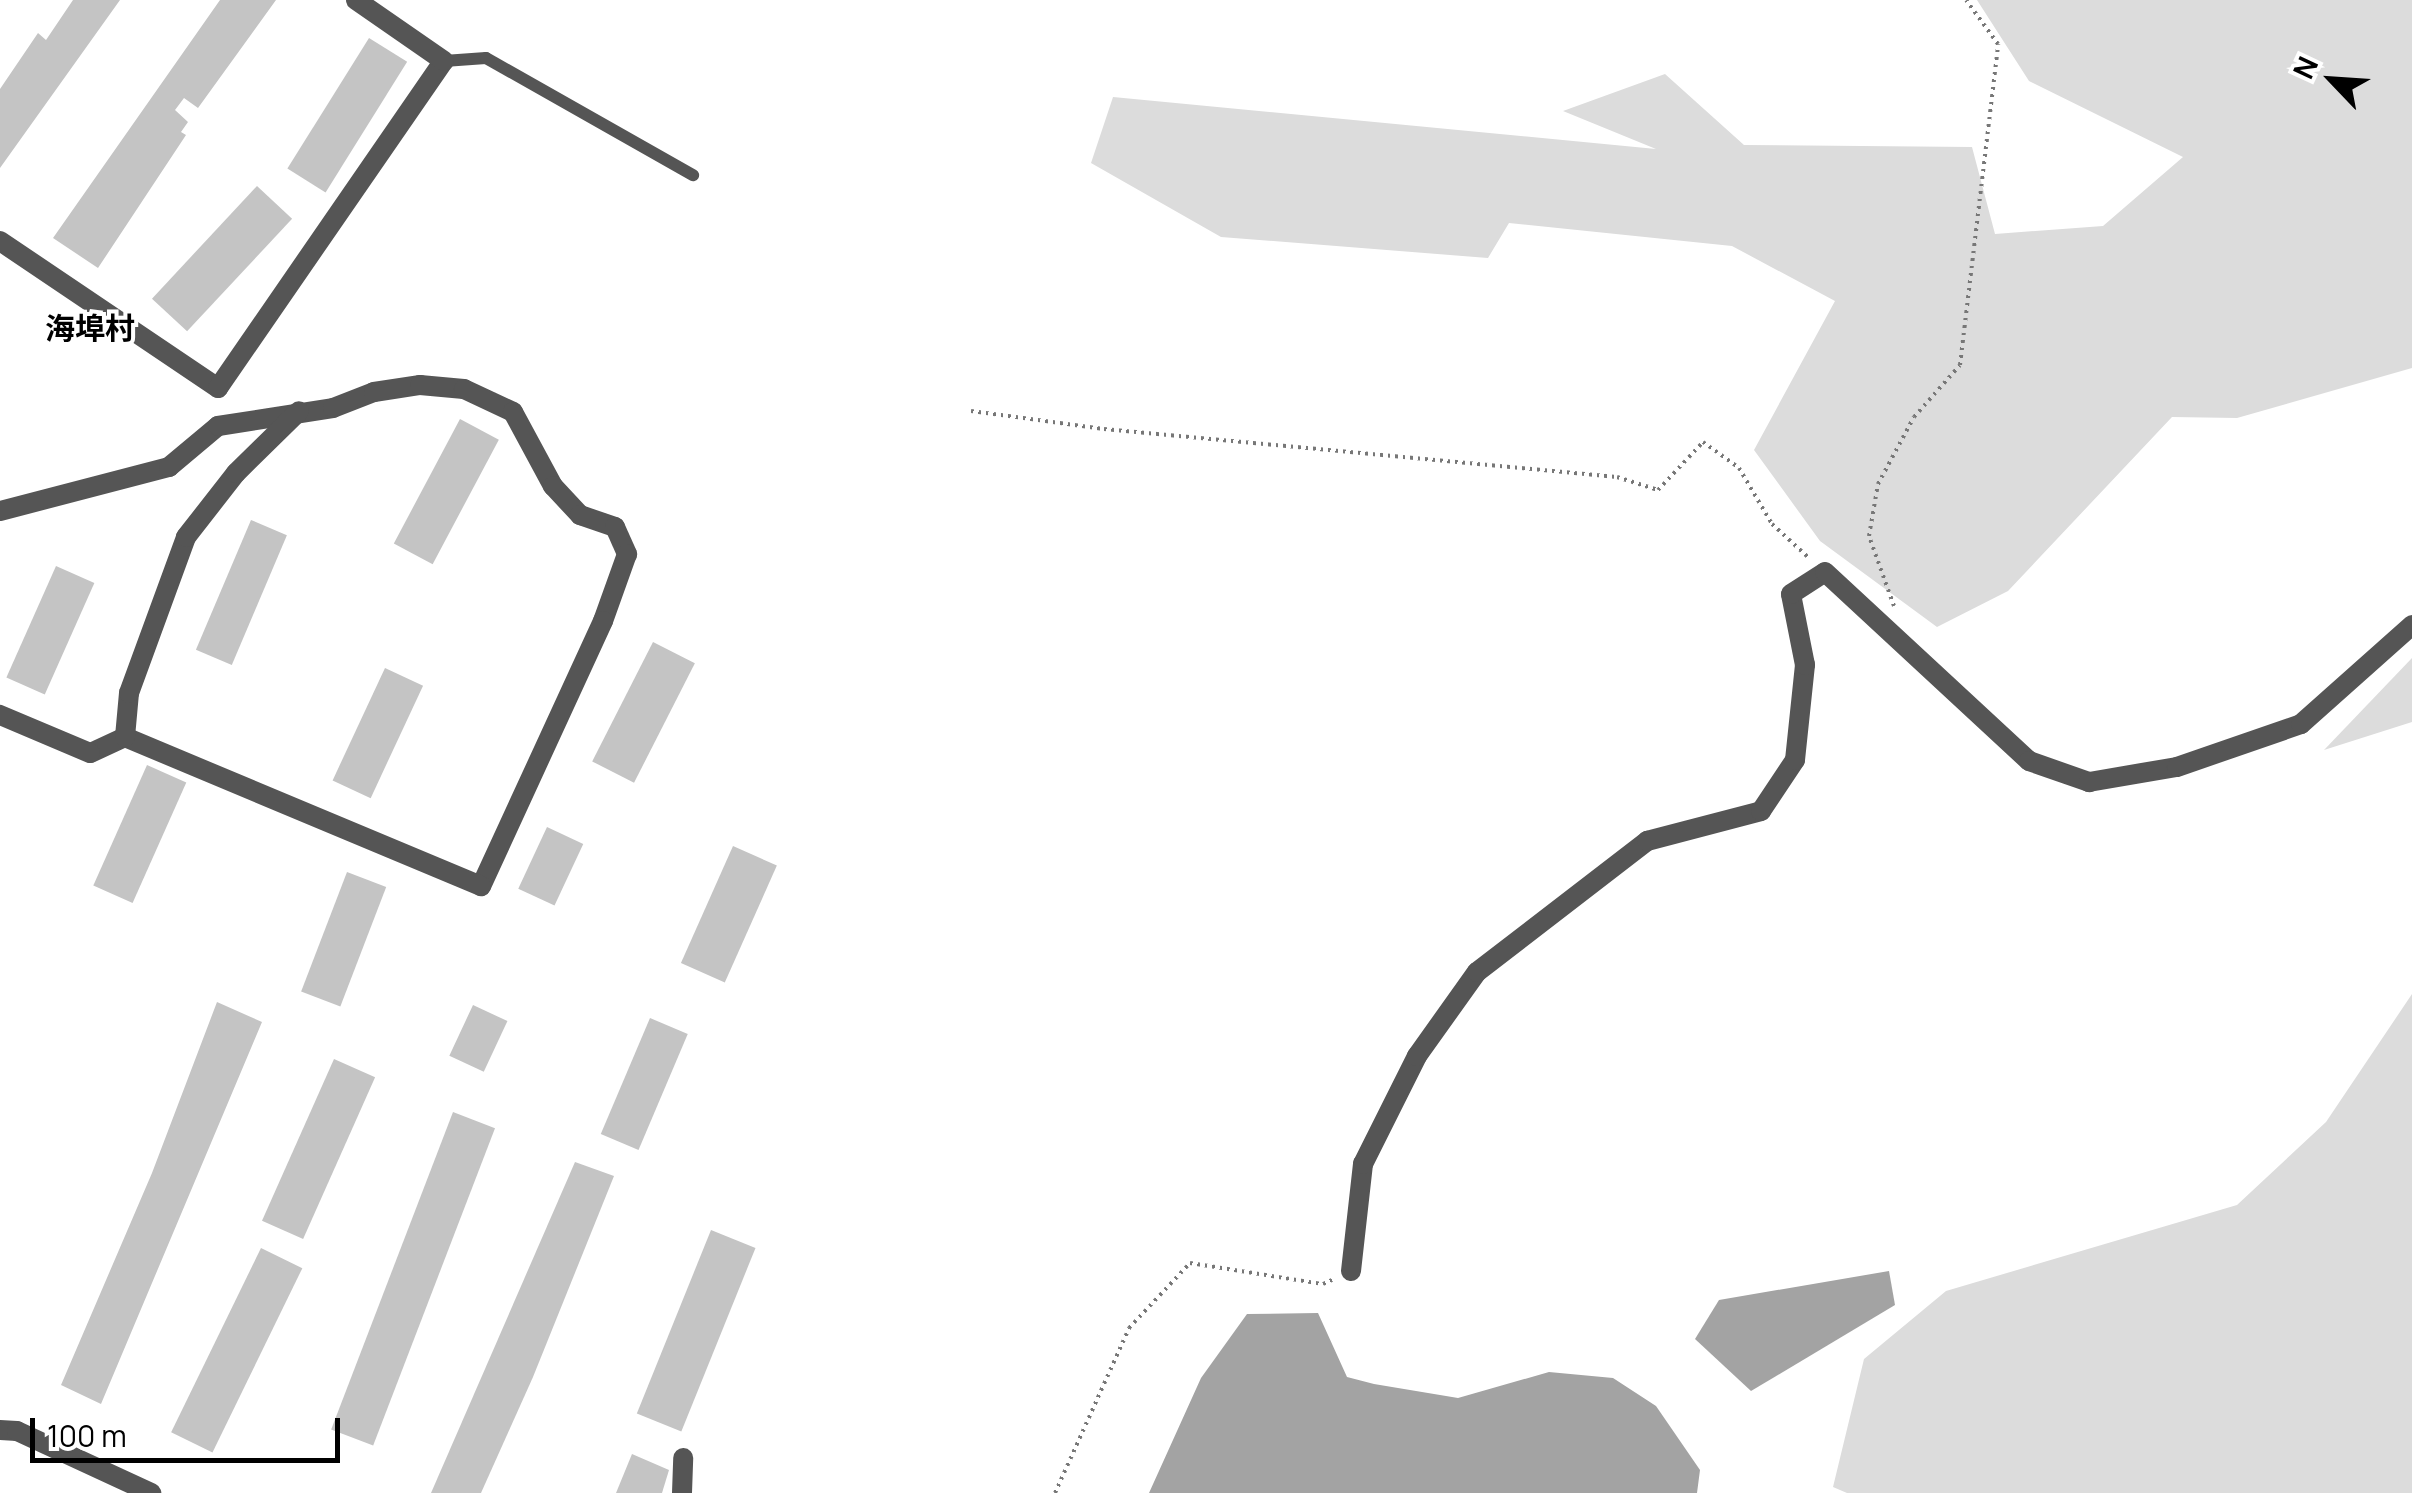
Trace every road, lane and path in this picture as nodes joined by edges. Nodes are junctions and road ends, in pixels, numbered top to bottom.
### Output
1 (356, 0) edge
2 (1966, 0) edge
3 (444, 62) junction
4 (693, 176) dead end
5 (0, 241) edge
6 (971, 410) dead end
7 (299, 411) junction
8 (0, 511) edge
9 (1825, 572) junction
10 (1898, 618) dead end
11 (2412, 625) edge
12 (0, 715) edge
13 (126, 737) junction
14 (1351, 1271) joint
15 (0, 1430) edge
16 (683, 1458) dead end
17 (151, 1493) edge
18 (682, 1493) edge
19 (1055, 1493) edge

1 - 3 street
2 - 10 path
3 - 4 lane
3 - 5 street
6 - 9 path
7 - 8 street
7 - 13 street
7 - 13 street
9 - 11 street
9 - 14 street
12 - 13 street
14 - 19 path
15 - 17 street
16 - 18 street

